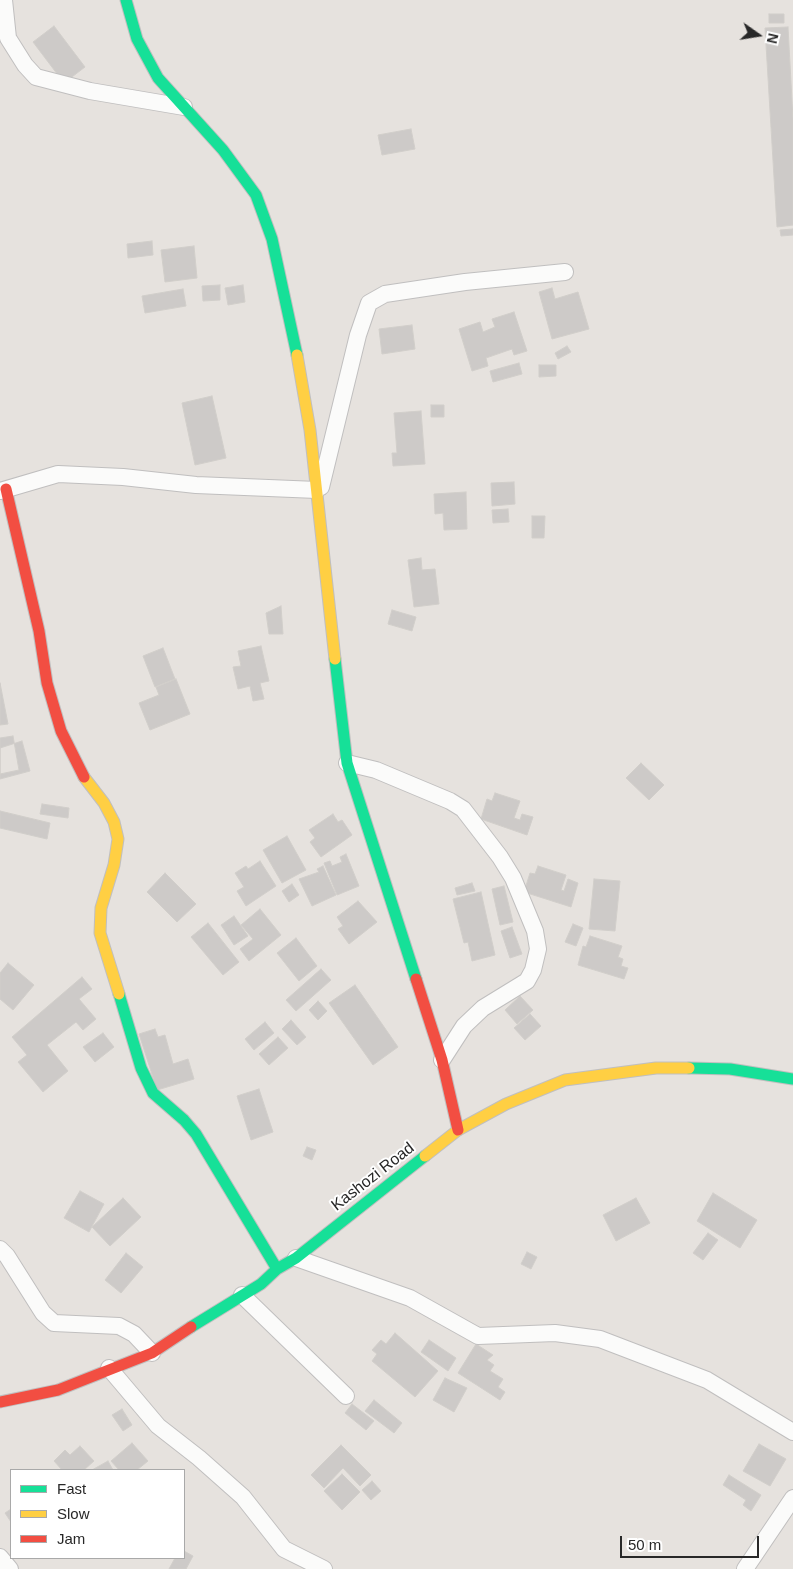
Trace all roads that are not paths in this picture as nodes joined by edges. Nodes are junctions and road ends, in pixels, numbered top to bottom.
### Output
1 (4, 0) edge
2 (126, 0) edge
3 (184, 107) junction
4 (565, 272) dead end
5 (3, 490) edge
6 (318, 494) junction
7 (347, 762) junction
8 (442, 1060) junction
9 (793, 1079) edge
10 (458, 1130) junction
11 (0, 1249) edge
12 (296, 1258) junction
13 (277, 1270) junction
14 (242, 1295) junction
15 (152, 1353) junction
16 (109, 1368) junction
17 (346, 1396) dead end
18 (0, 1402) edge
19 (793, 1432) edge
20 (793, 1498) edge
21 (284, 1549) junction
22 (0, 1557) edge
23 (10, 1569) edge
24 (291, 1569) edge
25 (324, 1569) edge
26 (745, 1569) edge

1 - 3 street
2 - 3 street
3 - 6 street
4 - 6 street
5 - 6 street
5 - 13 street
6 - 7 street
7 - 8 street
7 - 8 street
8 - 10 street
9 - 10 street, Kashozi Road
10 - 12 street, Kashozi Road
11 - 15 street
12 - 13 street, Kashozi Road
12 - 19 street
13 - 14 street, Kashozi Road
14 - 15 street, Kashozi Road
14 - 17 street
15 - 16 street, Kashozi Road
16 - 18 street, Kashozi Road
16 - 21 street
20 - 26 street
21 - 24 street
21 - 25 street
22 - 23 street

